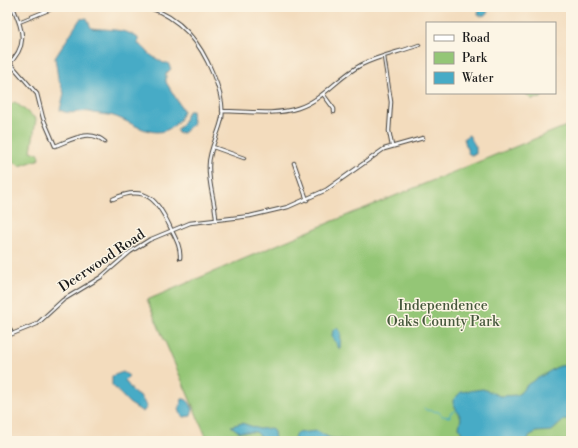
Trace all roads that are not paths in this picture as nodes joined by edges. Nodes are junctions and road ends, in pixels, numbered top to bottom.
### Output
1 (12, 7) edge
2 (56, 7) edge
3 (148, 7) edge
4 (19, 22) junction
5 (419, 45) dead end
6 (384, 57) junction
7 (8, 64) edge
8 (323, 94) junction
9 (222, 111) junction
10 (334, 112) dead end
11 (423, 138) dead end
12 (105, 142) dead end
13 (392, 146) junction
14 (212, 147) junction
15 (244, 158) dead end
16 (294, 163) dead end
17 (113, 199) dead end
18 (307, 200) junction
19 (216, 219) junction
20 (172, 230) junction
21 (180, 258) dead end
22 (7, 322) edge
23 (12, 334) junction
24 (7, 336) edge

1 - 4 street
2 - 4 street
3 - 9 street
4 - 7 street
5 - 6 street
6 - 8 street
6 - 13 street
7 - 12 street
8 - 9 street
8 - 10 street
9 - 14 street
11 - 13 street
13 - 18 street, Deerwood Road
14 - 15 street
14 - 19 street
16 - 18 street
17 - 20 street
18 - 19 street, Deerwood Road
19 - 20 street, Deerwood Road
20 - 21 street
20 - 23 street, Deerwood Road
22 - 23 street
23 - 24 street, Deerwood Road

